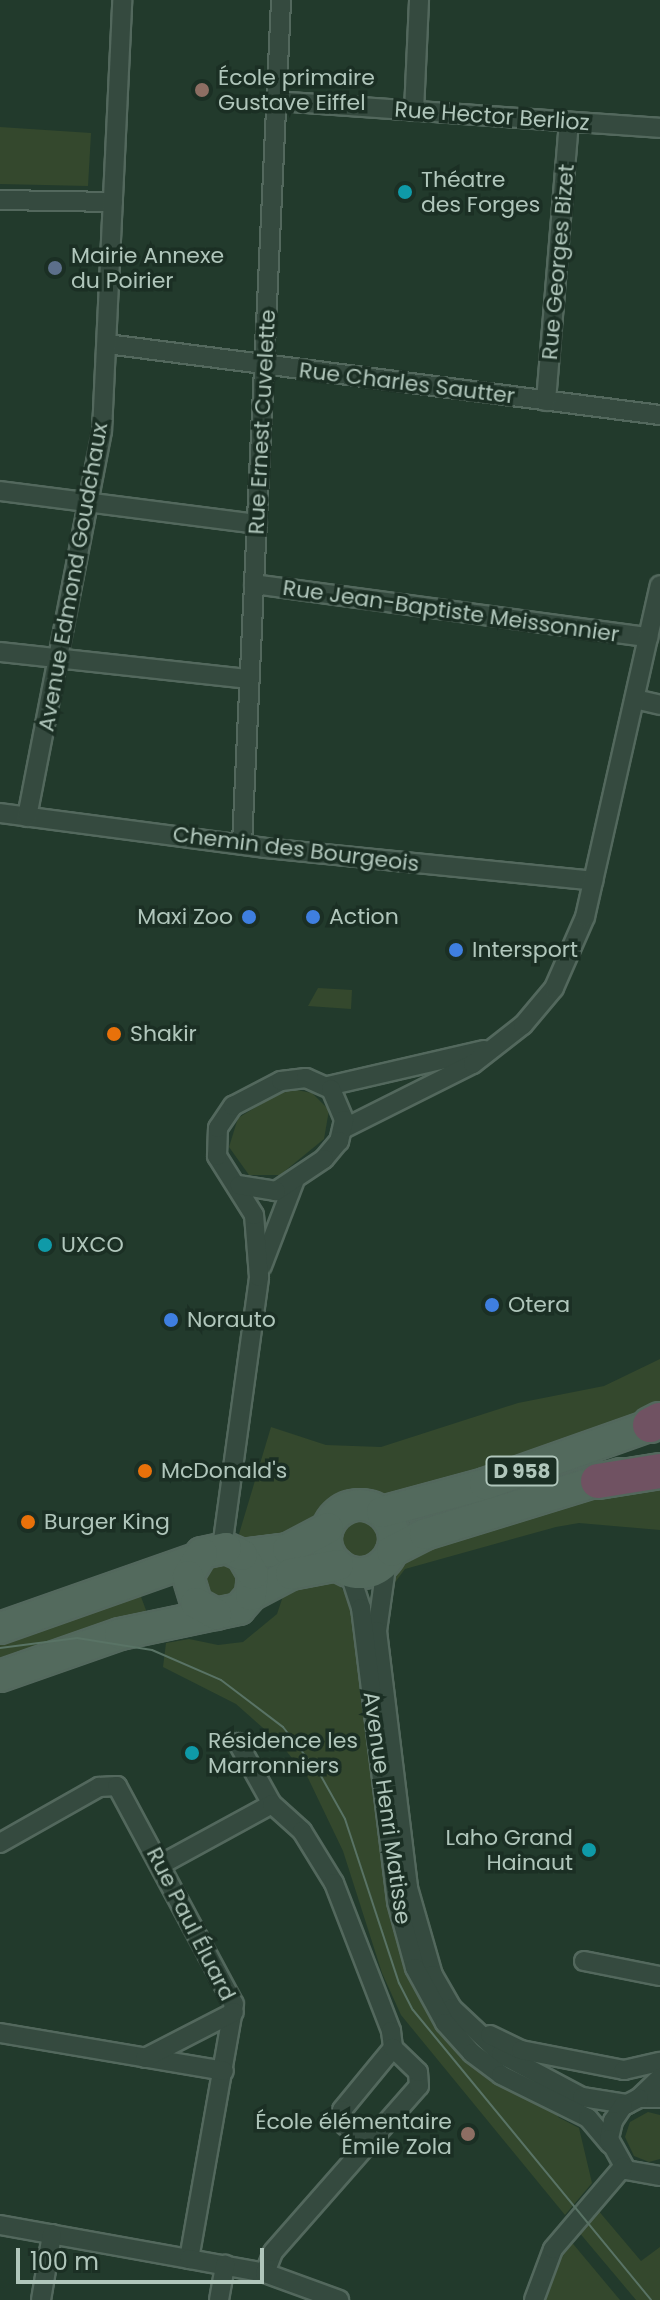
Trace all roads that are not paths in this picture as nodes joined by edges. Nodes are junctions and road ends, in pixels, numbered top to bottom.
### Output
1 (122, 0) edge
2 (281, 0) edge
3 (419, 0) edge
4 (276, 101) junction
5 (414, 111) junction
6 (569, 122) junction
7 (660, 128) edge
8 (0, 200) edge
9 (113, 202) junction
10 (107, 344) junction
11 (264, 365) junction
12 (546, 401) junction
13 (660, 415) edge
14 (0, 491) edge
15 (90, 503) junction
16 (257, 524) junction
17 (254, 584) junction
18 (660, 585) edge
19 (648, 637) junction
20 (0, 652) edge
21 (60, 658) junction
22 (250, 679) junction
23 (635, 699) junction
24 (660, 705) edge
25 (0, 813) edge
26 (27, 817) junction
27 (242, 844) junction
28 (593, 881) junction
29 (495, 1047) junction
30 (328, 1086) junction
31 (343, 1129) junction
32 (294, 1182) junction
33 (239, 1185) junction
34 (259, 1277) junction
35 (657, 1422) edge
36 (660, 1461) edge
37 (660, 1471) edge
38 (598, 1481) junction
39 (382, 1512) junction
40 (328, 1528) junction
41 (220, 1554) junction
42 (389, 1556) junction
43 (344, 1568) junction
44 (251, 1595) junction
45 (216, 1614) junction
46 (0, 1628) edge
47 (0, 1676) edge
48 (238, 1743) dead end
49 (272, 1804) junction
50 (0, 1843) edge
51 (162, 1864) junction
52 (584, 1961) dead end
53 (660, 1976) edge
54 (452, 2008) junction
55 (234, 2012) junction
56 (0, 2033) edge
57 (393, 2048) junction
58 (145, 2058) junction
59 (660, 2062) edge
60 (224, 2071) junction
61 (660, 2078) edge
62 (660, 2098) edge
63 (633, 2101) junction
64 (610, 2144) junction
65 (367, 2147) junction
66 (623, 2167) junction
67 (660, 2176) edge
68 (0, 2225) edge
69 (52, 2234) junction
70 (189, 2259) junction
71 (225, 2265) junction
72 (265, 2273) junction
73 (41, 2300) edge
74 (219, 2300) edge
75 (339, 2300) edge
76 (534, 2300) edge

1 - 9 street, Avenue Edmond Goudchaux
2 - 4 street, Rue Ernest Cuvelette
3 - 5 street
4 - 5 street, Rue Hector Berlioz
4 - 11 street, Rue Ernest Cuvelette
5 - 6 street, Rue Hector Berlioz
6 - 7 street, Rue Hector Berlioz
6 - 12 street, Rue Georges Bizet
8 - 9 street
9 - 10 street, Avenue Edmond Goudchaux
10 - 11 street, Rue Charles Sautter
10 - 15 street, Avenue Edmond Goudchaux
11 - 12 street, Rue Charles Sautter
11 - 16 street, Rue Ernest Cuvelette
12 - 13 street, Rue Charles Sautter
14 - 15 street
15 - 16 street
15 - 21 street, Avenue Edmond Goudchaux
16 - 17 street, Rue Ernest Cuvelette
17 - 19 street, Rue Jean-Baptiste Meissonnier
17 - 22 street, Rue Ernest Cuvelette
18 - 19 street
19 - 23 street
20 - 21 street
21 - 22 street
21 - 26 street, Avenue Edmond Goudchaux
22 - 27 street, Rue Ernest Cuvelette
23 - 24 street
23 - 28 street
25 - 26 street, Chemin des Bourgeois
26 - 27 street, Chemin des Bourgeois
27 - 28 street, Chemin des Bourgeois
28 - 29 street
29 - 30 street
29 - 31 street
30 - 31 street
30 - 33 street
31 - 32 street
32 - 33 street
32 - 34 street
33 - 34 street
34 - 41 street
35 - 39 main road, D 958
36 - 38 main road, D 958
37 - 38 highway
38 - 42 main road, D 958
39 - 40 main road
39 - 42 main road
40 - 41 main road
40 - 43 main road
41 - 44 main road
41 - 45 main road
41 - 46 main road
42 - 43 main road
42 - 54 street, Avenue Henri Matisse
43 - 44 main road
43 - 64 street, Avenue Henri Matisse
44 - 45 main road
45 - 47 main road
48 - 49 street
49 - 51 street
49 - 57 street
50 - 51 street, Rue Paul Éluard
51 - 55 street, Rue Paul Éluard
52 - 53 street
54 - 59 street
54 - 63 street, Avenue Henri Matisse
55 - 58 street
55 - 60 street, Rue Paul Éluard
56 - 58 street
57 - 65 street
57 - 65 street
58 - 60 street
60 - 70 street, Rue Paul Éluard
61 - 63 street
62 - 63 street, Avenue Henri Matisse
63 - 64 street
64 - 66 street, Avenue Henri Matisse
65 - 72 street
66 - 67 street
66 - 76 street
68 - 69 street
69 - 70 street
69 - 73 street
70 - 71 street
71 - 72 street
71 - 74 street
72 - 75 street

